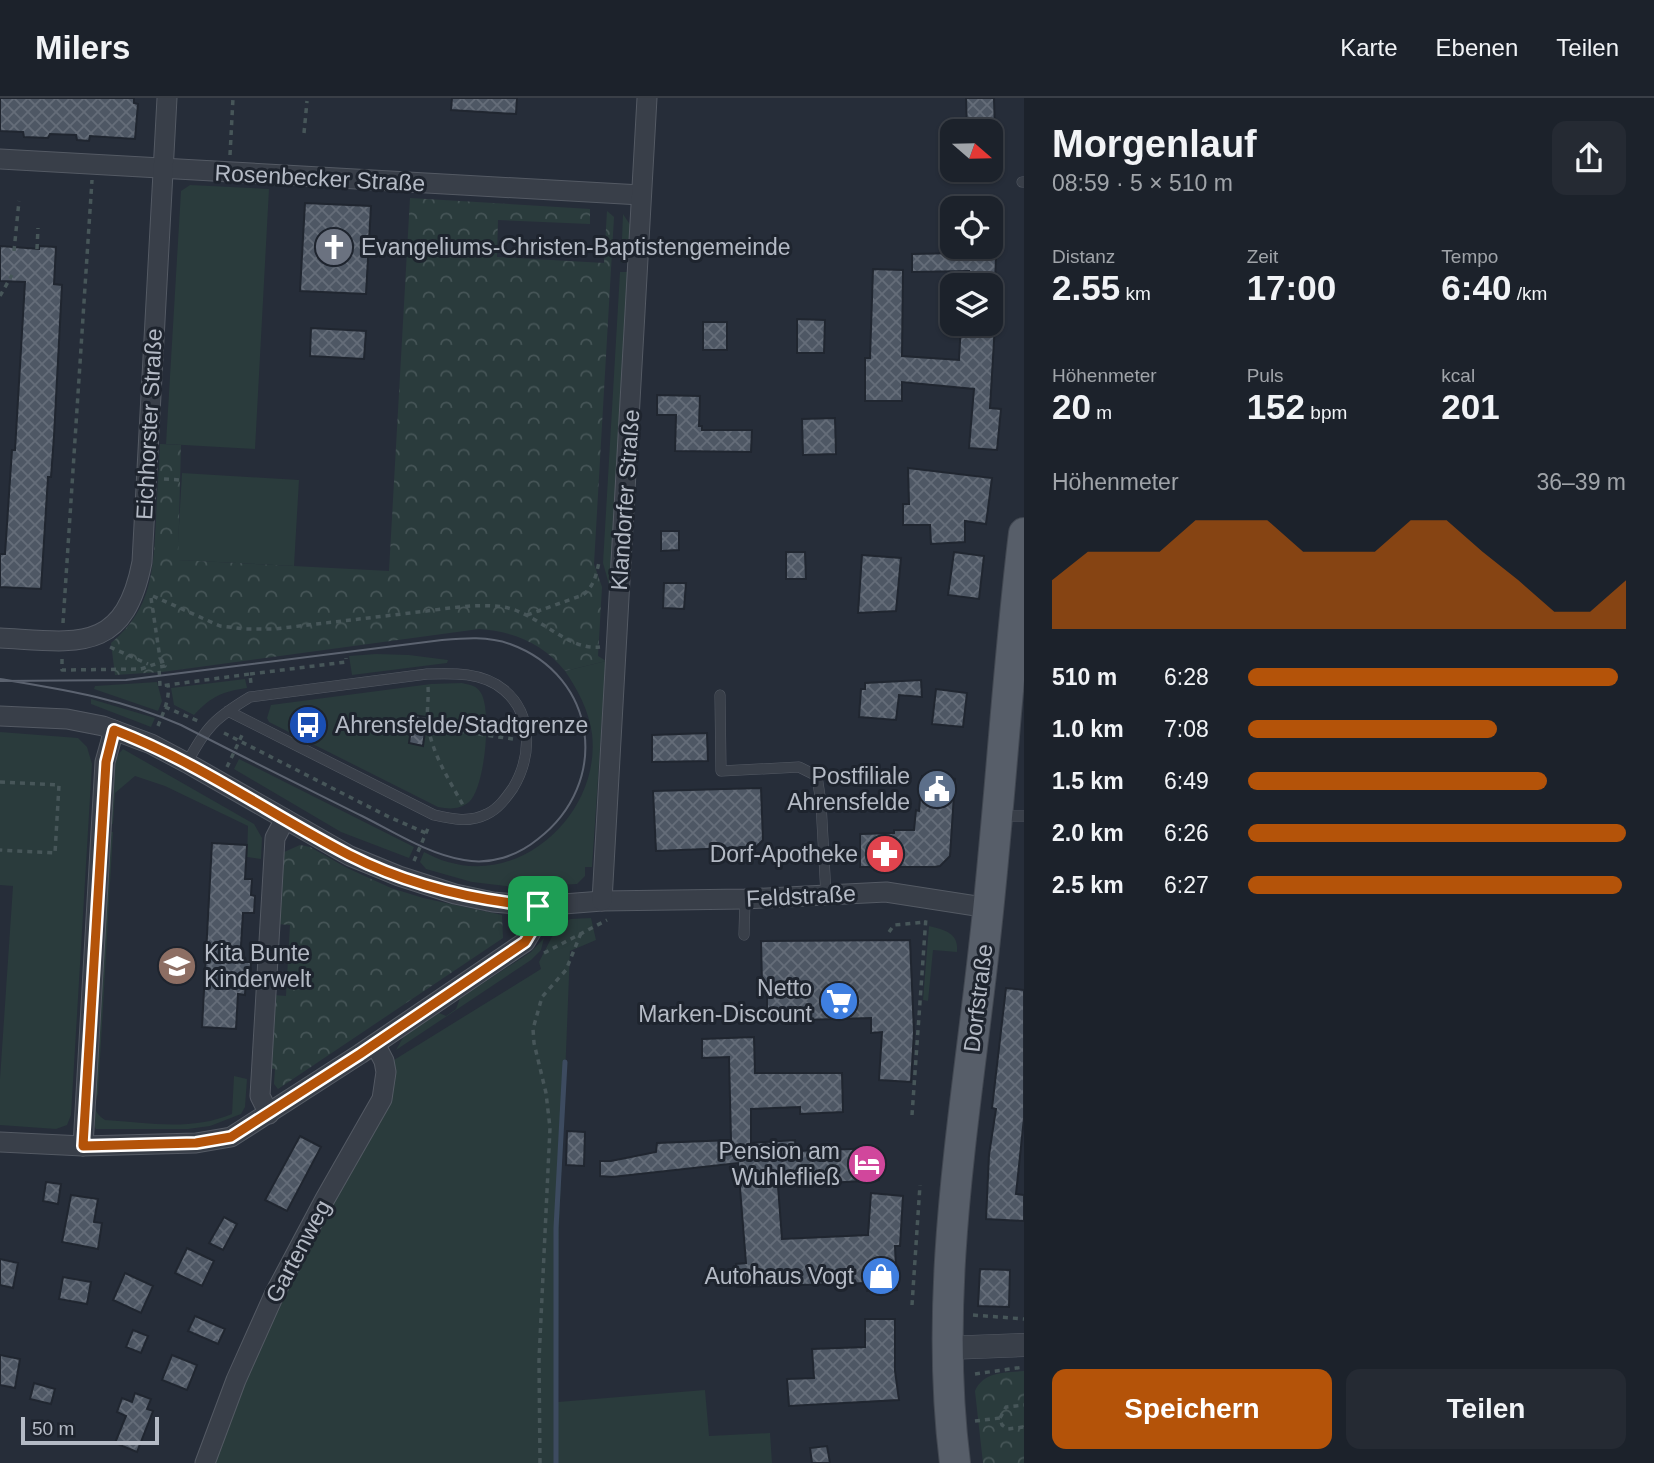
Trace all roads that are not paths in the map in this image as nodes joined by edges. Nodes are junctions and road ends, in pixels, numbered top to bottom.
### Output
1 (167, 98) edge
2 (647, 98) edge
3 (0, 159) edge
4 (162, 169) junction
5 (641, 195) junction
6 (1024, 533) edge
7 (1021, 585) edge
8 (0, 638) edge
9 (720, 695) dead end
10 (228, 711) junction
11 (0, 716) edge
12 (114, 730) junction
13 (187, 762) junction
14 (1011, 816) edge
15 (285, 819) junction
16 (826, 895) junction
17 (745, 899) junction
18 (538, 906) junction
19 (607, 907) junction
20 (989, 908) junction
21 (744, 935) dead end
22 (375, 1044) junction
23 (269, 1114) junction
24 (0, 1142) edge
25 (83, 1146) junction
26 (1024, 1345) edge
27 (946, 1348) junction
28 (205, 1463) edge
29 (955, 1463) edge

1 - 4 street, Eichhorster Straße
2 - 5 street, Klandorfer Straße
3 - 4 street, Rosenbecker Straße
4 - 5 street, Rosenbecker Straße
4 - 8 street, Eichhorster Straße
5 - 19 street, Klandorfer Straße
6 - 7 main road, Dorfstraße
7 - 14 main road, Dorfstraße
9 - 16 lane
10 - 10 lane
10 - 13 lane
11 - 12 street, Feldstraße
12 - 13 street, Feldstraße
12 - 25 street
13 - 15 street, Feldstraße
14 - 20 main road, Dorfstraße
15 - 18 street, Feldstraße
15 - 23 street
16 - 17 street, Feldstraße
16 - 20 street, Feldstraße
17 - 19 street, Feldstraße
17 - 21 lane
18 - 19 street, Feldstraße
18 - 22 street
20 - 27 main road, Dorfstraße
22 - 23 street
22 - 28 street, Gartenweg
23 - 25 street
24 - 25 street
26 - 27 street
27 - 29 main road, Dorfstraße

